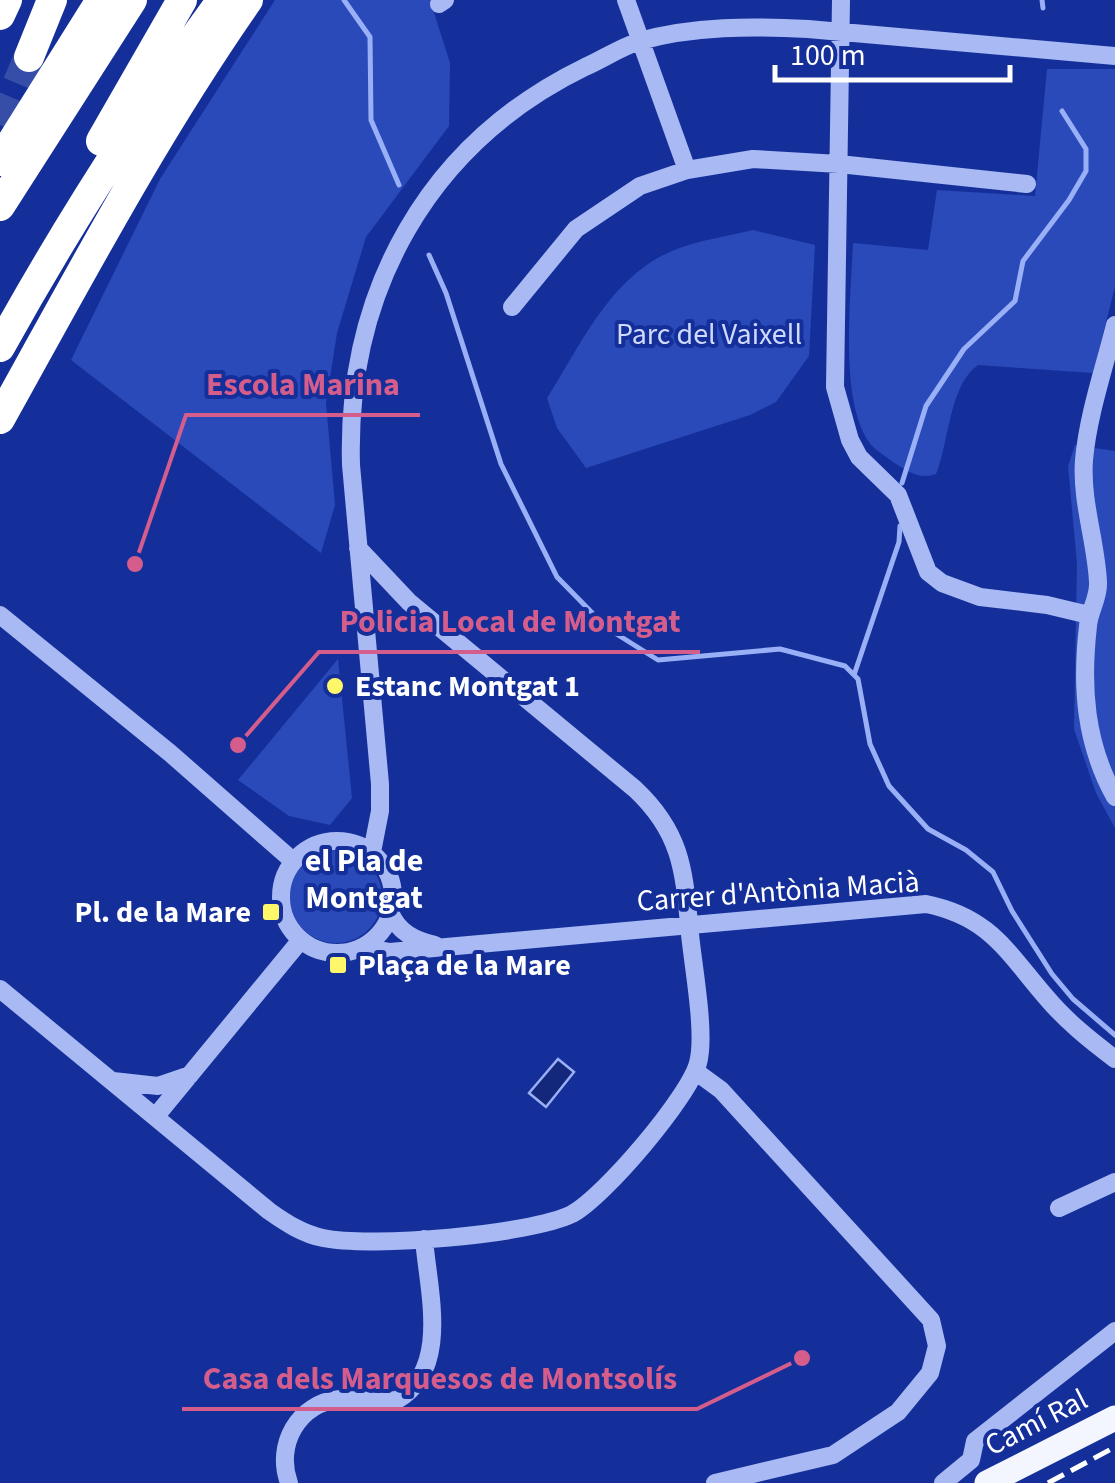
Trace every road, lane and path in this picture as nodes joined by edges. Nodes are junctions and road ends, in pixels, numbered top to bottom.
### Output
1 (2, 0) edge
2 (52, 0) edge
3 (101, 0) edge
4 (132, 0) edge
5 (182, 0) edge
6 (222, 0) edge
7 (248, 0) edge
8 (626, 0) edge
9 (841, 0) edge
10 (0, 15) edge
11 (840, 32) junction
12 (640, 42) junction
13 (1115, 56) edge
14 (28, 57) tunnel mouth
15 (0, 161) edge
16 (839, 164) junction
17 (686, 170) junction
18 (1027, 184) dead end
19 (0, 206) edge
20 (512, 306) dead end
21 (0, 323) edge
22 (1115, 326) edge
23 (0, 347) edge
24 (0, 418) edge
25 (358, 548) junction
26 (1089, 615) junction
27 (0, 616) edge
28 (1115, 797) edge
29 (372, 852) junction
30 (292, 860) junction
31 (390, 912) junction
32 (689, 924) junction
33 (300, 940) junction
34 (362, 947) junction
35 (446, 947) junction
36 (0, 989) edge
37 (1115, 1059) edge
38 (695, 1072) junction
39 (190, 1075) junction
40 (109, 1080) junction
41 (156, 1116) junction
42 (1115, 1182) edge
43 (1060, 1208) dead end
44 (424, 1239) junction
45 (1115, 1332) edge
46 (1115, 1418) edge
47 (971, 1460) junction
48 (992, 1481) edge
49 (289, 1483) edge
50 (715, 1483) edge
51 (943, 1483) edge

1 - 10 highway
2 - 14 highway
3 - 15 highway
4 - 19 highway
5 - 21 highway
6 - 23 highway
7 - 24 highway
8 - 12 street
9 - 11 street
11 - 12 street
11 - 13 street
11 - 16 street
12 - 17 street
12 - 25 street
16 - 17 street
16 - 18 street
16 - 26 street
17 - 20 street
22 - 26 street
25 - 29 street
25 - 32 street
26 - 28 street
27 - 30 street
29 - 30 street
29 - 31 street
30 - 33 street
31 - 34 street
31 - 35 street, Carrer d'Antònia Macià
32 - 35 street, Carrer d'Antònia Macià
32 - 37 street, Carrer d'Antònia Macià
32 - 38 street
33 - 34 street
33 - 39 street
34 - 35 street, Carrer d'Antònia Macià
36 - 40 street
38 - 44 street
38 - 50 street
39 - 40 street
39 - 41 street
40 - 41 street
41 - 44 street
42 - 43 street
44 - 49 street
45 - 47 street
46 - 48 main road, Camí Ral
47 - 48 street
47 - 51 street

